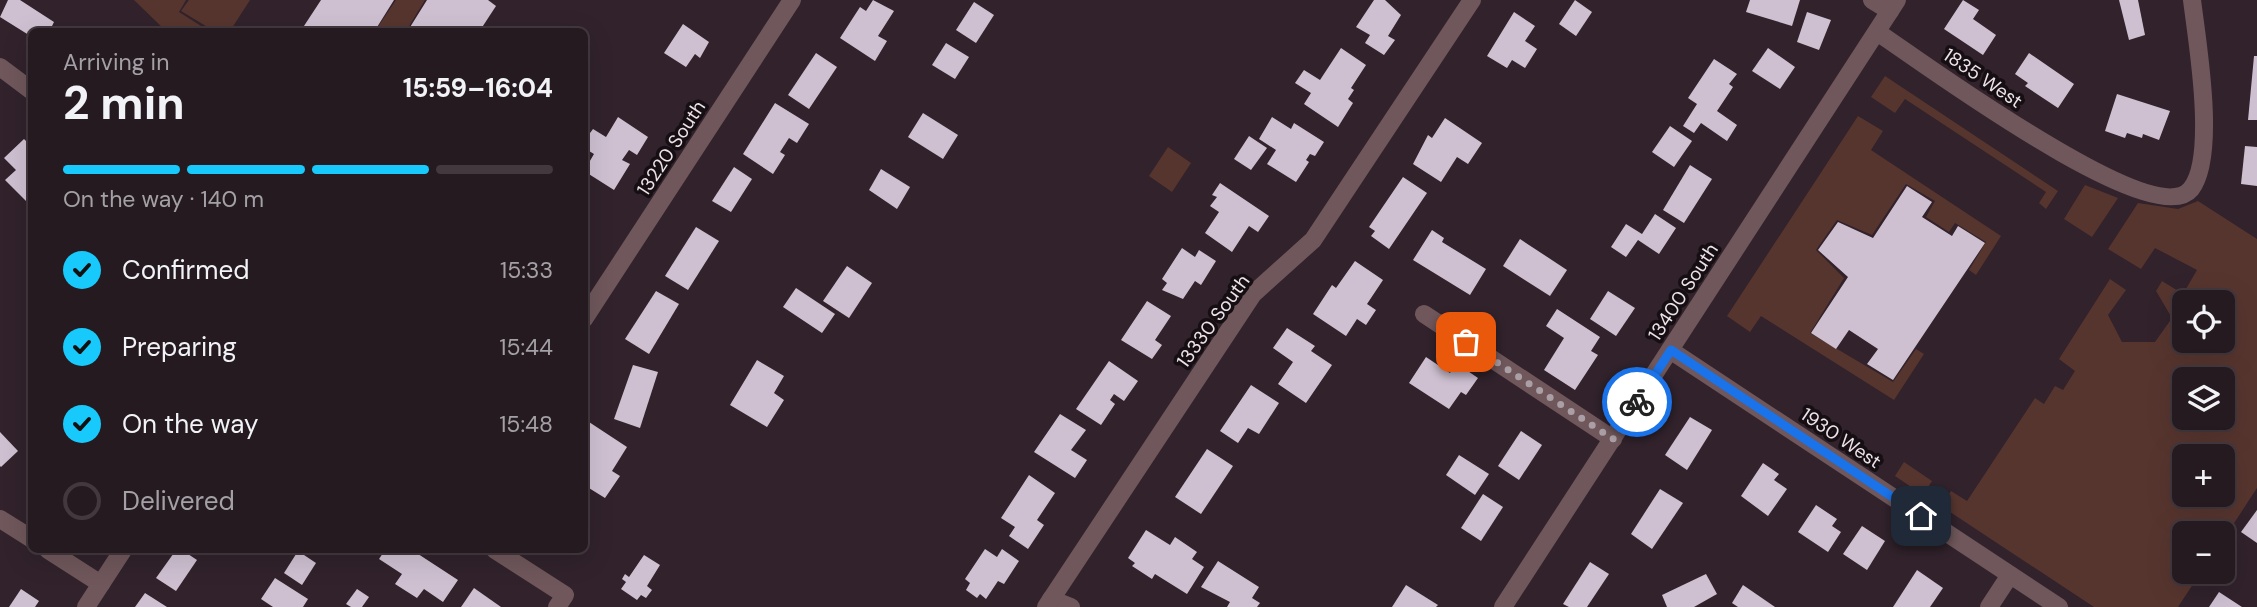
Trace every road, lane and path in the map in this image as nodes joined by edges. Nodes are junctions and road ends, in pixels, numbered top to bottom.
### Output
1 (792, 0) edge
2 (1472, 0) edge
3 (1872, 0) edge
4 (2192, 0) edge
5 (1893, 6) edge
6 (1877, 32) junction
7 (0, 67) edge
8 (28, 88) edge
9 (588, 313) edge
10 (1424, 314) dead end
11 (1671, 350) junction
12 (1613, 439) junction
13 (0, 519) edge
14 (28, 536) edge
15 (53, 553) edge
16 (121, 553) edge
17 (499, 553) edge
18 (2010, 575) junction
19 (101, 584) junction
20 (561, 601) edge
21 (1048, 603) edge
22 (86, 607) edge
23 (1071, 607) edge
24 (1503, 607) edge
25 (1989, 607) edge
26 (2059, 607) edge

1 - 9 street, 13220 South
2 - 21 street, 13330 South
3 - 5 street
4 - 6 street, 1835 West
5 - 6 street, 13400 South
6 - 11 street, 13400 South
7 - 8 street
10 - 12 street
11 - 12 street, 13400 South
11 - 18 street, 1930 West
12 - 24 street, 13400 South
13 - 14 street
15 - 19 street
16 - 19 street
17 - 20 street
18 - 25 street
18 - 26 street, 1930 West
19 - 22 street
21 - 23 street

